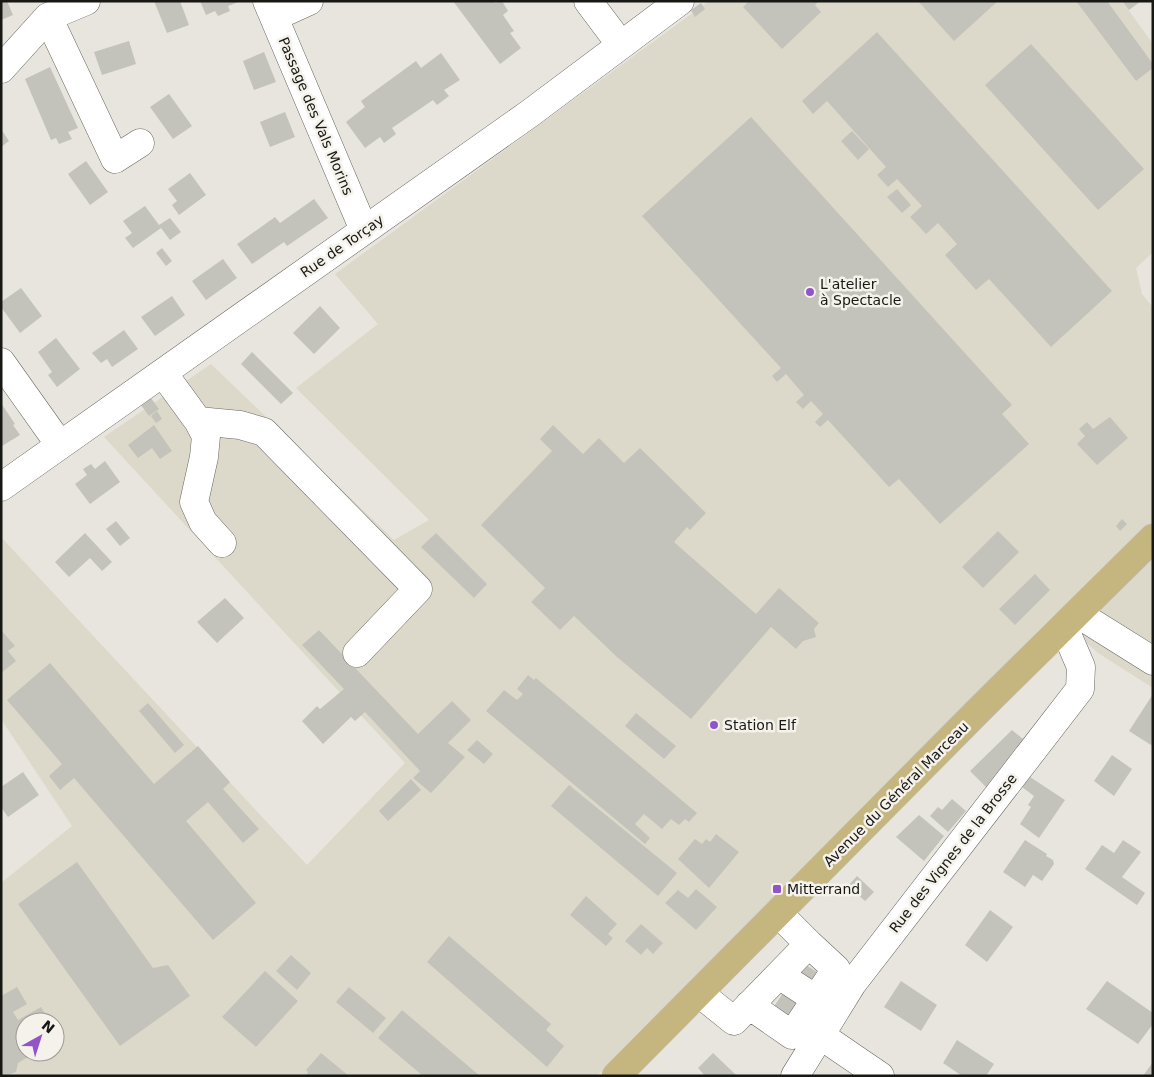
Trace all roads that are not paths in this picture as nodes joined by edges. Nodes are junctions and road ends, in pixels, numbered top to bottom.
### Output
1 (86, 1) edge
2 (309, 1) edge
3 (588, 1) edge
4 (680, 1) edge
5 (270, 9) edge
6 (48, 17) junction
7 (621, 45) junction
8 (1, 69) edge
9 (140, 144) dead end
10 (364, 230) junction
11 (1, 362) edge
12 (163, 373) junction
13 (198, 420) junction
14 (60, 445) junction
15 (1, 486) edge
16 (1153, 538) edge
17 (222, 543) dead end
18 (1071, 620) junction
19 (357, 653) dead end
20 (1153, 661) edge
21 (778, 913) junction
22 (809, 944) junction
23 (783, 970) junction
24 (699, 993) junction
25 (819, 994) junction
26 (754, 1000) junction
27 (810, 1029) junction
28 (618, 1075) edge
29 (795, 1076) edge
30 (880, 1076) edge

1 - 6 street
2 - 5 street
3 - 7 street
4 - 7 street, Rue de Torçay
5 - 10 street, Passage des Vals Morins
6 - 8 street
6 - 9 street
7 - 10 street, Rue de Torçay
10 - 12 street, Rue de Torçay
11 - 14 street
12 - 13 street
12 - 14 street, Rue de Torçay
13 - 17 street
13 - 19 street
14 - 15 street, Rue de Torçay
16 - 18 main road, Avenue du Général Marceau
18 - 20 street
18 - 21 main road, Avenue du Général Marceau
18 - 27 street, Rue des Vignes de la Brosse
21 - 22 street
21 - 24 main road, Avenue du Général Marceau
22 - 23 street
22 - 25 street
23 - 25 street
23 - 26 street
24 - 26 street
24 - 28 main road, Avenue du Général Marceau
25 - 27 street
26 - 27 street
27 - 29 street, Rue des Vignes de la Brosse
27 - 30 street

